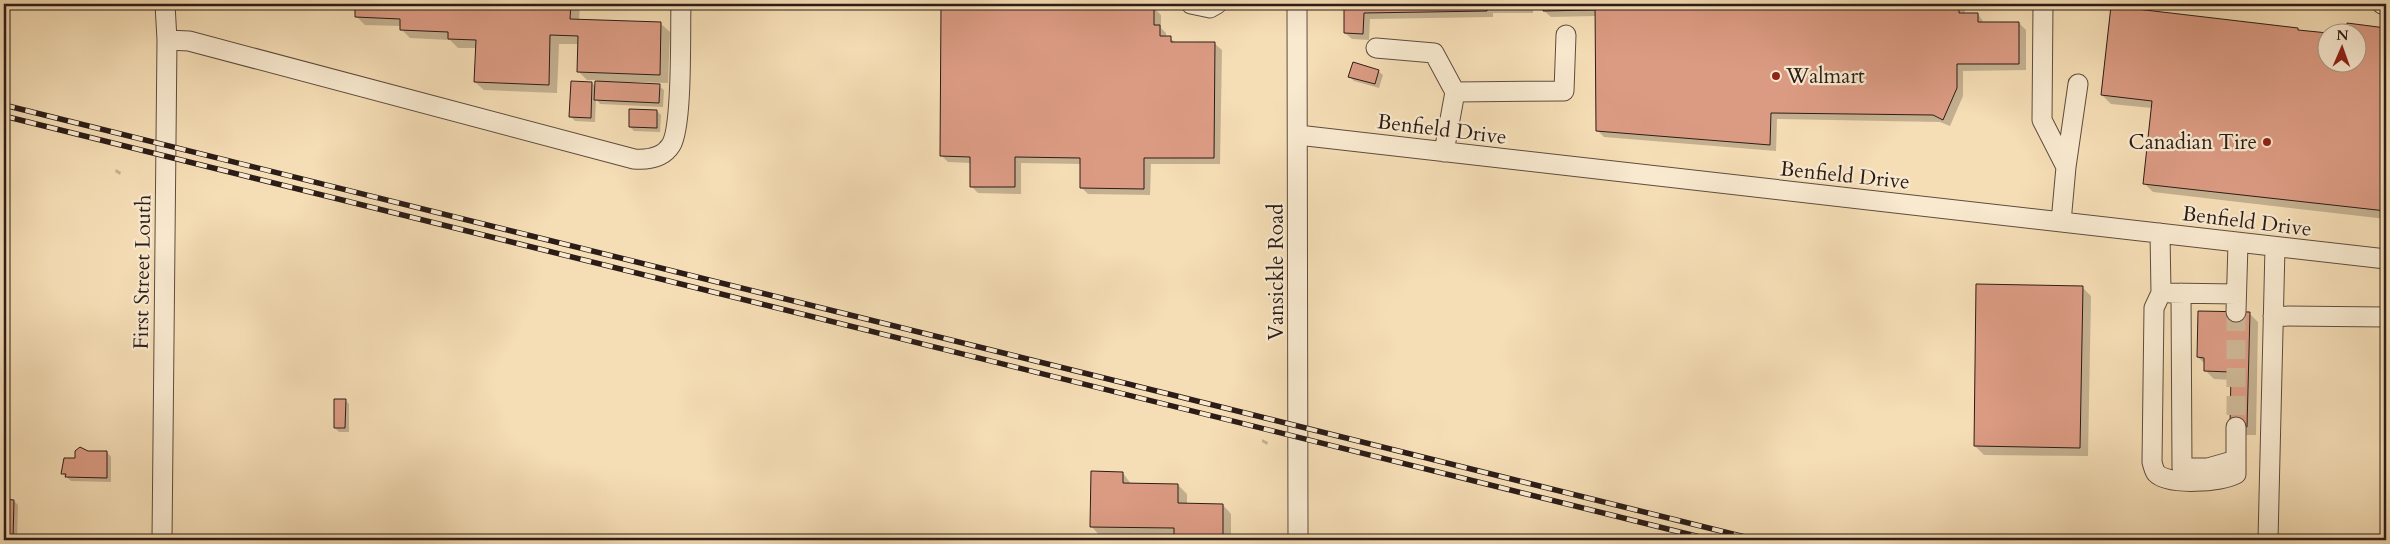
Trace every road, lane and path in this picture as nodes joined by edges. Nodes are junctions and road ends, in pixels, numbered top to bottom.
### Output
1 (165, 4) edge
2 (681, 4) edge
3 (1191, 4) edge
4 (1217, 4) edge
5 (1297, 4) edge
6 (2043, 4) edge
7 (2382, 4) edge
8 (2386, 4) edge
9 (1566, 35) dead end
10 (167, 40) junction
11 (1376, 48) dead end
12 (2078, 84) dead end
13 (1455, 92) junction
14 (1298, 135) junction
15 (1444, 152) junction
16 (2066, 166) junction
17 (2060, 222) junction
18 (2160, 234) junction
19 (2238, 243) junction
20 (2275, 247) junction
21 (2386, 259) edge
22 (2161, 293) junction
23 (2181, 293) junction
24 (2273, 316) junction
25 (2386, 316) edge
26 (2236, 427) tunnel mouth
27 (2236, 460) junction
28 (162, 540) edge
29 (1298, 540) edge
30 (2268, 540) edge

1 - 10 street, First Street Louth
2 - 10 street
3 - 4 street
5 - 14 street, Vansickle Road
6 - 16 street
7 - 8 street
9 - 13 street
10 - 28 street, First Street Louth
11 - 13 street
12 - 16 street
13 - 15 street
14 - 15 street, Benfield Drive
14 - 29 street, Vansickle Road
15 - 17 street, Benfield Drive
16 - 17 street
17 - 18 street, Benfield Drive
18 - 19 street, Benfield Drive
18 - 22 street
19 - 20 street, Benfield Drive
19 - 23 street
20 - 21 street, Benfield Drive
20 - 24 street
22 - 23 street
22 - 27 street
23 - 27 street
24 - 25 street
24 - 30 street
26 - 27 street

